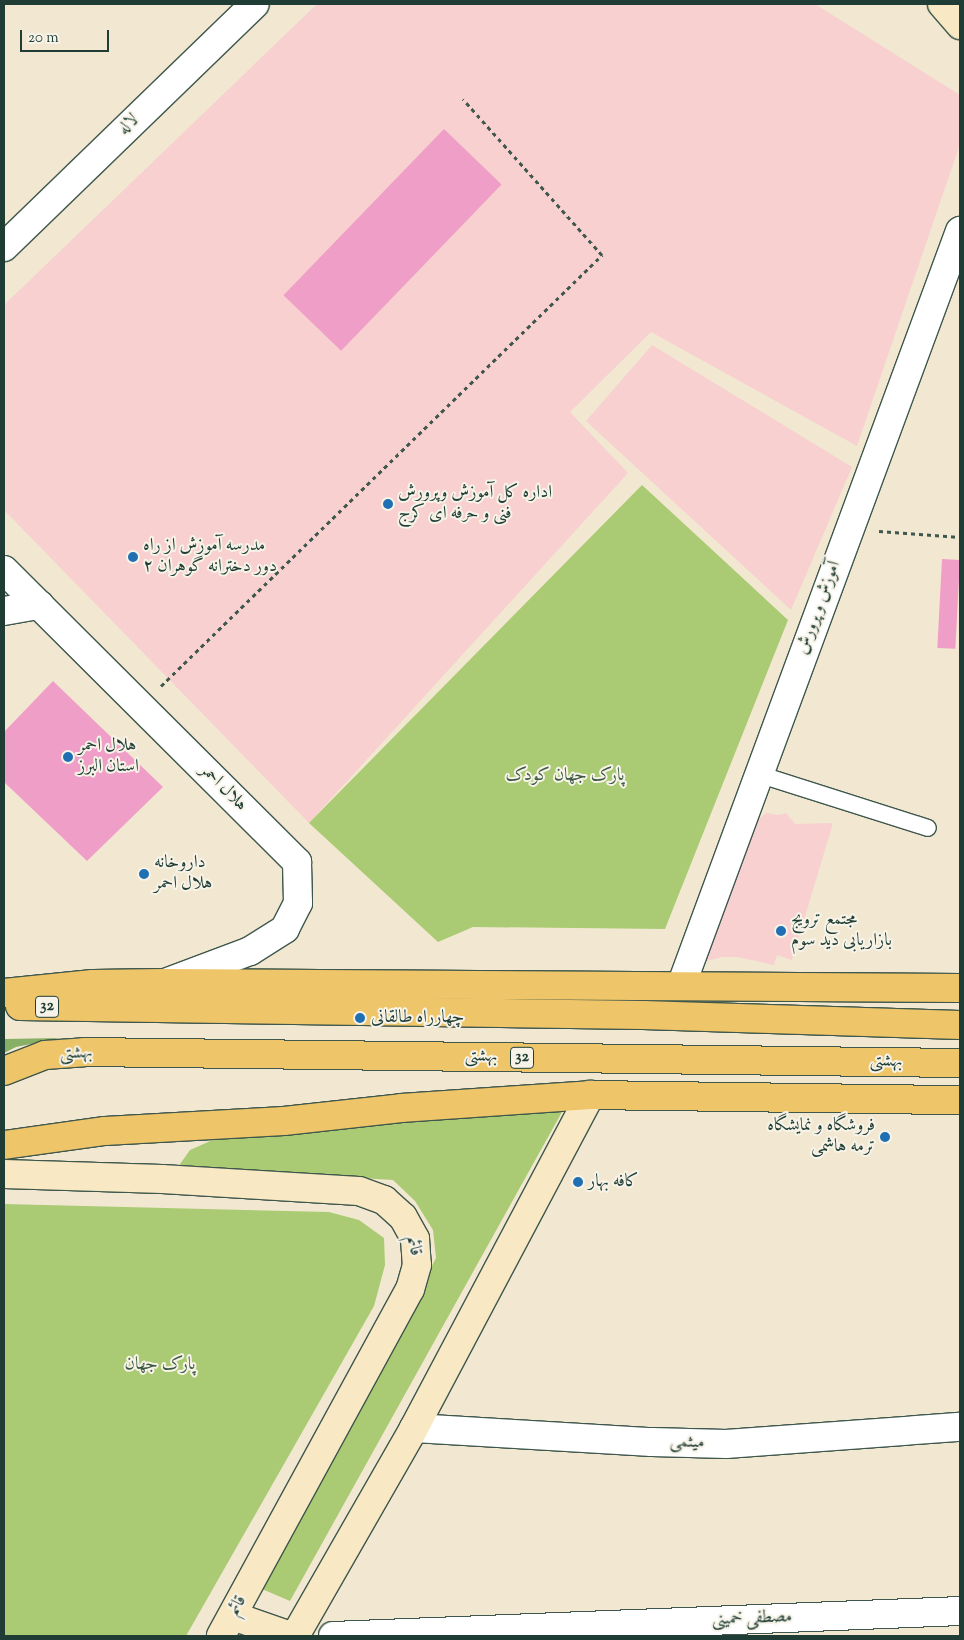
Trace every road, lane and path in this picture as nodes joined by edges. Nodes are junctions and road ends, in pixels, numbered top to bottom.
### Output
1 (255, 4) edge
2 (942, 4) edge
3 (960, 25) edge
4 (463, 99) dead end
5 (960, 231) edge
6 (4, 247) edge
7 (849, 529) junction
8 (960, 537) edge
9 (4, 570) edge
10 (39, 605) junction
11 (4, 611) edge
12 (140, 706) junction
13 (758, 774) junction
14 (928, 828) dead end
15 (163, 983) junction
16 (681, 986) junction
17 (960, 988) edge
18 (4, 993) edge
19 (4, 1006) edge
20 (960, 1025) edge
21 (960, 1063) edge
22 (4, 1071) edge
23 (590, 1095) junction
24 (960, 1100) edge
25 (4, 1145) edge
26 (4, 1174) edge
27 (960, 1427) edge
28 (414, 1428) junction
29 (960, 1611) edge
30 (227, 1626) edge
31 (290, 1636) edge
32 (295, 1636) edge
33 (333, 1636) edge

1 - 6 street, لاله
2 - 3 main road
4 - 12 path
5 - 7 street, آموزش و پرورش
7 - 8 path
7 - 13 street, آموزش و پرورش
9 - 10 street, هلال احمر
10 - 11 street
10 - 12 street, هلال احمر
12 - 15 street, هلال احمر
13 - 14 lane
13 - 16 street, آموزش و پرورش
15 - 16 main road
15 - 18 main road
16 - 17 main road
19 - 20 main road, 32
21 - 22 main road, بهشتى / 32
23 - 24 main road
23 - 25 main road
23 - 28 main road
26 - 30 main road, قائم
27 - 28 street, میثمی
28 - 32 main road
29 - 33 street, مصطفی خمینی
30 - 31 main road

